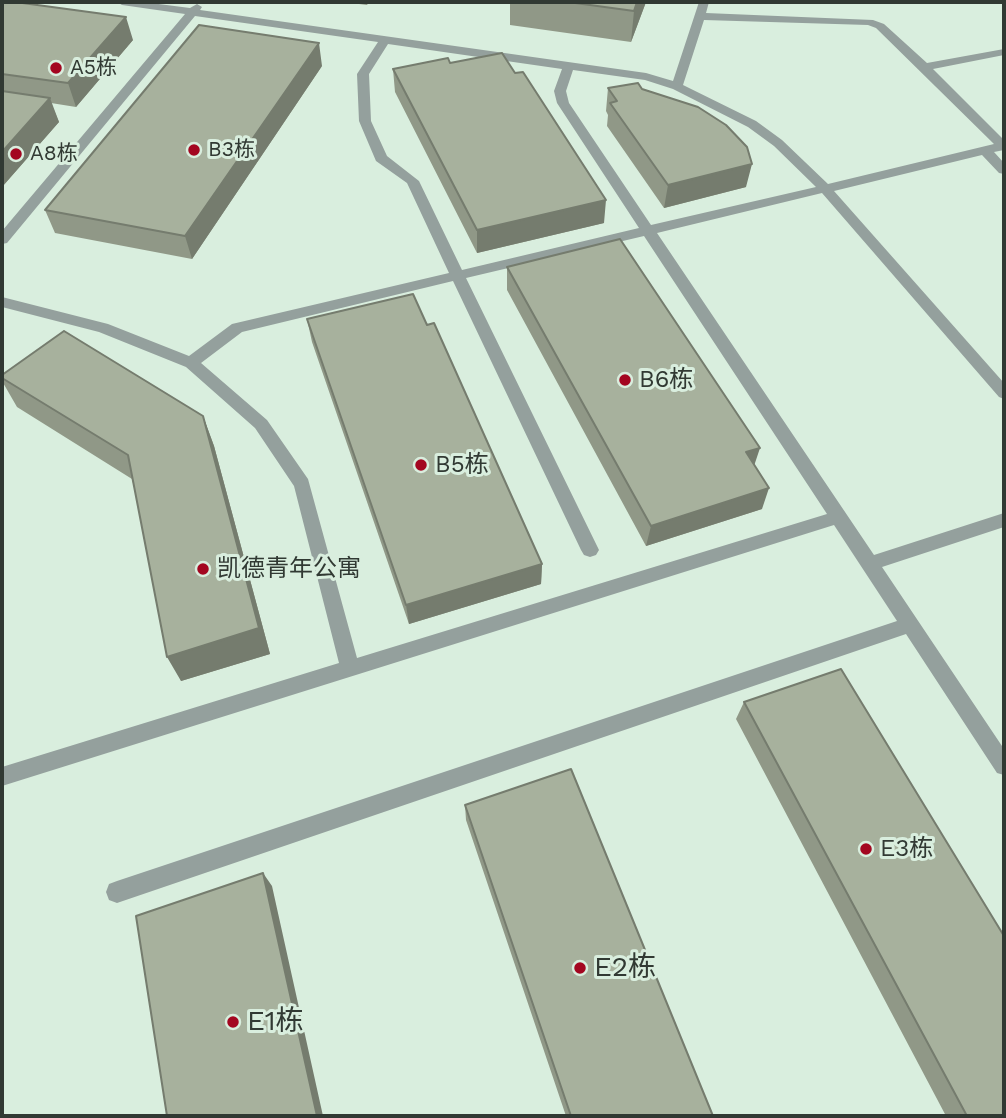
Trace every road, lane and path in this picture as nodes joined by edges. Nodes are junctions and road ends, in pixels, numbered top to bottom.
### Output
1 (121, 2) edge
2 (704, 2) edge
3 (197, 7) edge
4 (699, 16) junction
5 (386, 40) junction
6 (1004, 52) edge
7 (569, 66) junction
8 (925, 67) junction
9 (677, 86) junction
10 (1004, 146) edge
11 (985, 151) junction
12 (1004, 170) edge
13 (826, 191) junction
14 (649, 232) junction
15 (2, 240) edge
16 (458, 276) junction
17 (2, 302) edge
18 (191, 362) junction
19 (1004, 393) edge
20 (838, 517) junction
21 (1004, 520) edge
22 (590, 550) dead end
23 (869, 564) junction
24 (910, 625) junction
25 (350, 668) junction
26 (1004, 766) edge
27 (2, 777) edge
28 (117, 892) dead end

1 - 3 street
2 - 4 street
3 - 5 street
3 - 15 street
4 - 8 street
4 - 9 street
5 - 7 street
5 - 16 street
6 - 8 street
7 - 9 street
7 - 14 street
8 - 10 street
9 - 13 street
10 - 11 street
11 - 12 street
11 - 13 street
13 - 14 street
13 - 19 street
14 - 16 street
14 - 20 street
16 - 18 street
16 - 22 street
17 - 18 street
18 - 25 street
20 - 23 street
20 - 25 street
21 - 23 street
23 - 24 street
24 - 26 street
24 - 28 street
25 - 27 street

